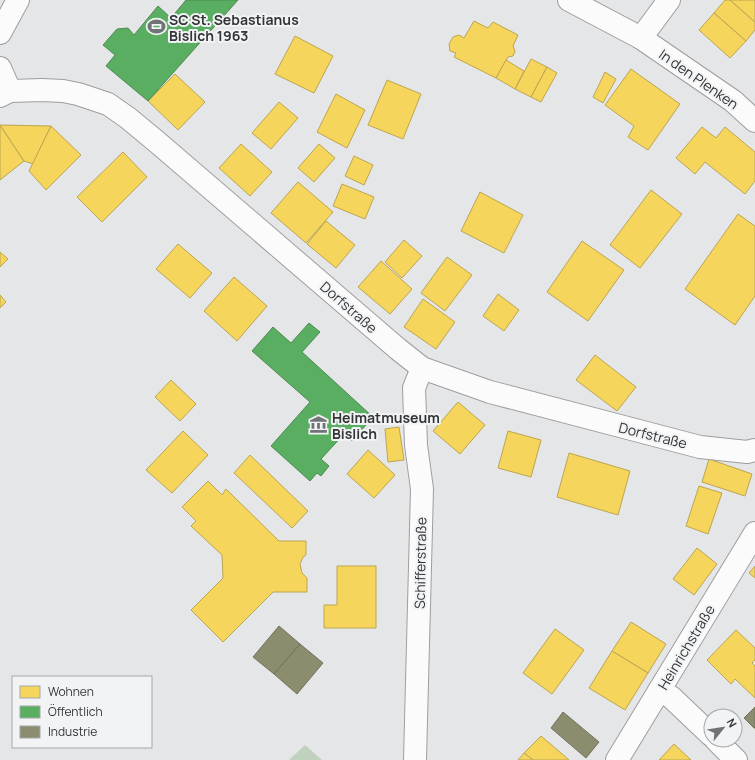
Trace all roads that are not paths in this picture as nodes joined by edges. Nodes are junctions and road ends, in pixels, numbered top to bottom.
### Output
1 (18, 0) edge
2 (569, 0) edge
3 (670, 0) edge
4 (0, 33) edge
5 (641, 38) junction
6 (0, 68) edge
7 (5, 94) edge
8 (755, 121) edge
9 (422, 368) junction
10 (755, 450) edge
11 (755, 534) edge
12 (659, 691) junction
13 (703, 727) edge
14 (724, 748) edge
15 (415, 760) edge
16 (617, 760) edge
17 (736, 760) edge

1 - 4 street
2 - 5 street, In den Plenken
3 - 5 street
5 - 8 street, In den Plenken
6 - 7 street, Dorfstraße
7 - 9 street, Dorfstraße
9 - 10 street, Dorfstraße
9 - 15 street, Schifferstraße
11 - 12 street, Heinrichstraße
12 - 13 street
12 - 16 street, Heinrichstraße
14 - 17 street

